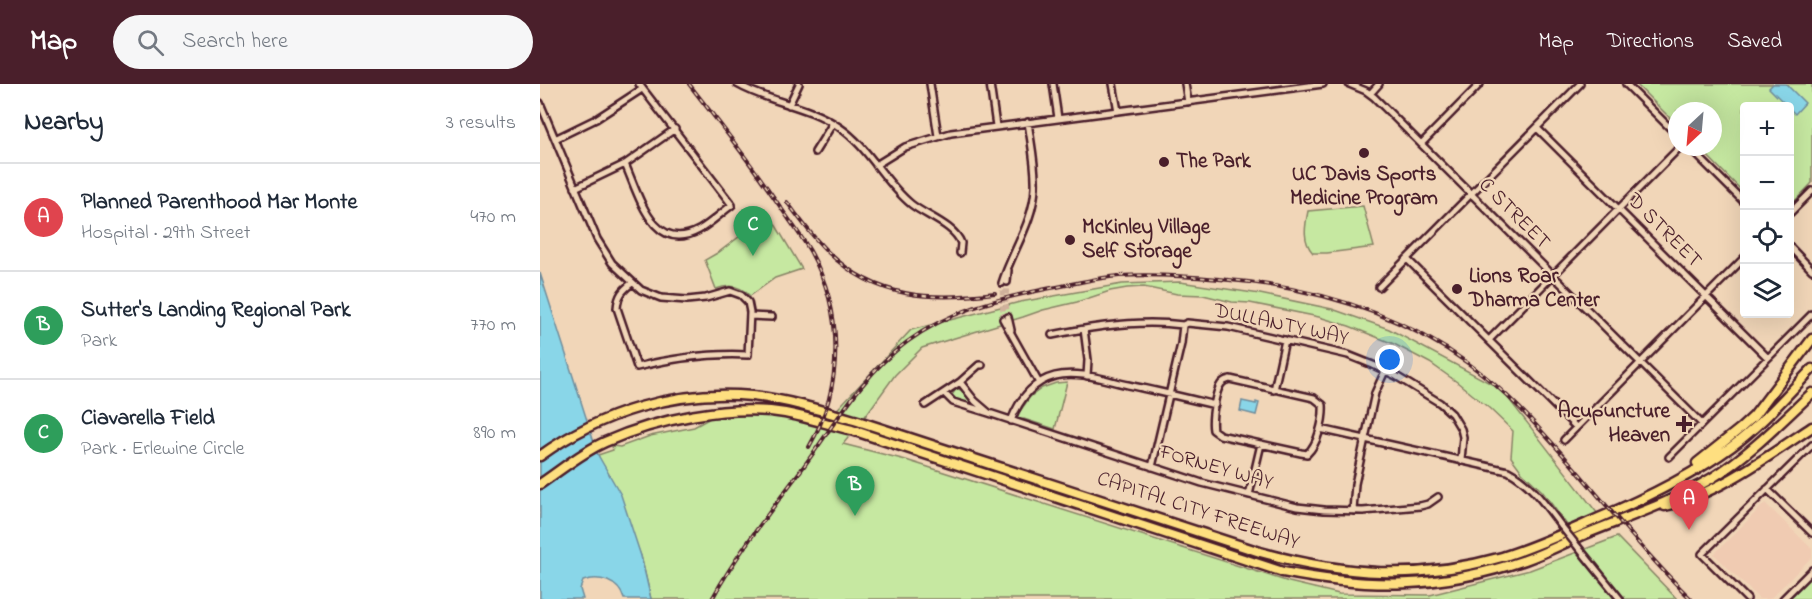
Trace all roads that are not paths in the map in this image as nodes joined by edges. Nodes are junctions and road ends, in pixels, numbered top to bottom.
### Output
1 (737, 84) edge
2 (799, 84) edge
3 (930, 84) edge
4 (990, 84) edge
5 (1053, 84) edge
6 (1113, 84) edge
7 (1185, 84) edge
8 (1254, 84) edge
9 (1323, 84) edge
10 (1349, 84) edge
11 (1379, 84) edge
12 (1480, 84) edge
13 (1580, 84) edge
14 (1626, 84) edge
15 (641, 86) edge
16 (1255, 92) junction
17 (1370, 94) junction
18 (1188, 102) junction
19 (540, 103) edge
20 (789, 105) junction
21 (1118, 111) junction
22 (1058, 118) junction
23 (1028, 122) junction
24 (833, 123) junction
25 (996, 126) junction
26 (1668, 126) edge
27 (1537, 128) junction
28 (675, 129) junction
29 (938, 136) junction
30 (555, 139) junction
31 (1420, 144) junction
32 (815, 152) dead end
33 (1671, 156) edge
34 (1698, 156) edge
35 (625, 164) junction
36 (876, 165) junction
37 (575, 188) junction
38 (1812, 191) edge
39 (1471, 195) junction
40 (1740, 198) edge
41 (1618, 209) junction
42 (1793, 210) edge
43 (1794, 251) edge
44 (960, 253) dead end
45 (1407, 259) junction
46 (1740, 262) edge
47 (1812, 270) edge
48 (1552, 275) junction
49 (1004, 282) tunnel mouth
50 (632, 283) junction
51 (1379, 287) dead end
52 (1707, 297) junction
53 (1812, 314) edge
54 (750, 316) junction
55 (772, 317) dead end
56 (1006, 318) tunnel mouth
57 (1183, 325) junction
58 (1084, 329) junction
59 (1052, 334) dead end
60 (1812, 339) edge
61 (1285, 340) junction
62 (1489, 340) junction
63 (1768, 358) junction
64 (1640, 363) junction
65 (982, 365) dead end
66 (1812, 369) edge
67 (1385, 371) junction
68 (1087, 376) junction
69 (960, 382) junction
70 (1039, 383) junction
71 (1274, 390) junction
72 (944, 393) junction
73 (1812, 393) edge
74 (1170, 394) junction
75 (925, 405) dead end
76 (1215, 405) junction
77 (989, 413) junction
78 (1011, 421) junction
79 (1702, 424) junction
80 (1812, 427) edge
81 (1576, 428) junction
82 (1320, 429) junction
83 (1365, 439) junction
84 (1564, 440) dead end
85 (1261, 444) junction
86 (1812, 444) edge
87 (540, 456) edge
88 (1669, 457) dead end
89 (1461, 460) junction
90 (1152, 467) junction
91 (540, 484) edge
92 (1767, 489) junction
93 (1249, 495) junction
94 (1438, 497) dead end
95 (1622, 508) junction
96 (1649, 510) junction
97 (1353, 511) junction
98 (1812, 533) edge
99 (1812, 570) edge
100 (1620, 599) edge
101 (1747, 599) edge
102 (1783, 599) edge

1 - 20 street
2 - 20 street
3 - 29 street
4 - 25 street
5 - 22 street
6 - 21 street
7 - 18 street
8 - 16 street
9 - 16 street
10 - 17 street, C STREET
11 - 17 street
12 - 31 street
13 - 27 street
14 - 26 street
15 - 28 street
15 - 30 street
16 - 18 street
17 - 31 street, C STREET
18 - 21 street
19 - 30 street
20 - 24 street
21 - 22 street
22 - 23 street
23 - 25 street
23 - 49 street
24 - 32 street
24 - 36 street
25 - 29 street
27 - 39 street
27 - 41 street, D STREET
28 - 35 street
28 - 35 street
29 - 36 street
30 - 37 street
31 - 39 street, C STREET
33 - 41 street
34 - 40 street
35 - 37 street
36 - 44 street
37 - 50 street
38 - 42 street
39 - 45 street
39 - 48 street, C STREET
41 - 48 street
41 - 52 street, D STREET
43 - 47 street
45 - 51 street
45 - 62 street
46 - 52 street
48 - 62 street
48 - 64 street, C STREET
50 - 54 street
50 - 54 street
52 - 63 street, D STREET
52 - 64 street
53 - 63 street
54 - 55 street
56 - 70 street
57 - 58 street, DULLANTY WAY
57 - 61 street, DULLANTY WAY
57 - 74 street, DULLANTY WAY
58 - 59 street, DULLANTY WAY
58 - 68 street
60 - 95 highway
61 - 67 street, DULLANTY WAY
61 - 71 street
62 - 81 street
63 - 79 street
64 - 79 street, C STREET
64 - 81 street
65 - 69 street
66 - 95 highway, CAPITAL CITY FREEWAY
67 - 83 street
67 - 89 street, DULLANTY WAY
68 - 70 street
68 - 74 street
69 - 72 street
69 - 77 street, FORNEY WAY
70 - 78 street
71 - 76 street
71 - 82 street
72 - 75 street
72 - 77 street, FORNEY WAY
73 - 96 highway, CAPITAL CITY FREEWAY
74 - 76 street
74 - 90 street, DULLANTY WAY
76 - 85 street
77 - 78 street, FORNEY WAY
78 - 90 street, FORNEY WAY
79 - 88 street
80 - 96 highway
81 - 84 street
82 - 83 street
82 - 85 street
83 - 89 street
83 - 97 street
85 - 93 street
86 - 92 street
87 - 95 highway, CAPITAL CITY FREEWAY
89 - 100 street, bridge
90 - 93 street, FORNEY WAY
91 - 96 highway, CAPITAL CITY FREEWAY
92 - 98 street
92 - 101 street
93 - 97 street, FORNEY WAY
94 - 97 street, FORNEY WAY
99 - 102 street

